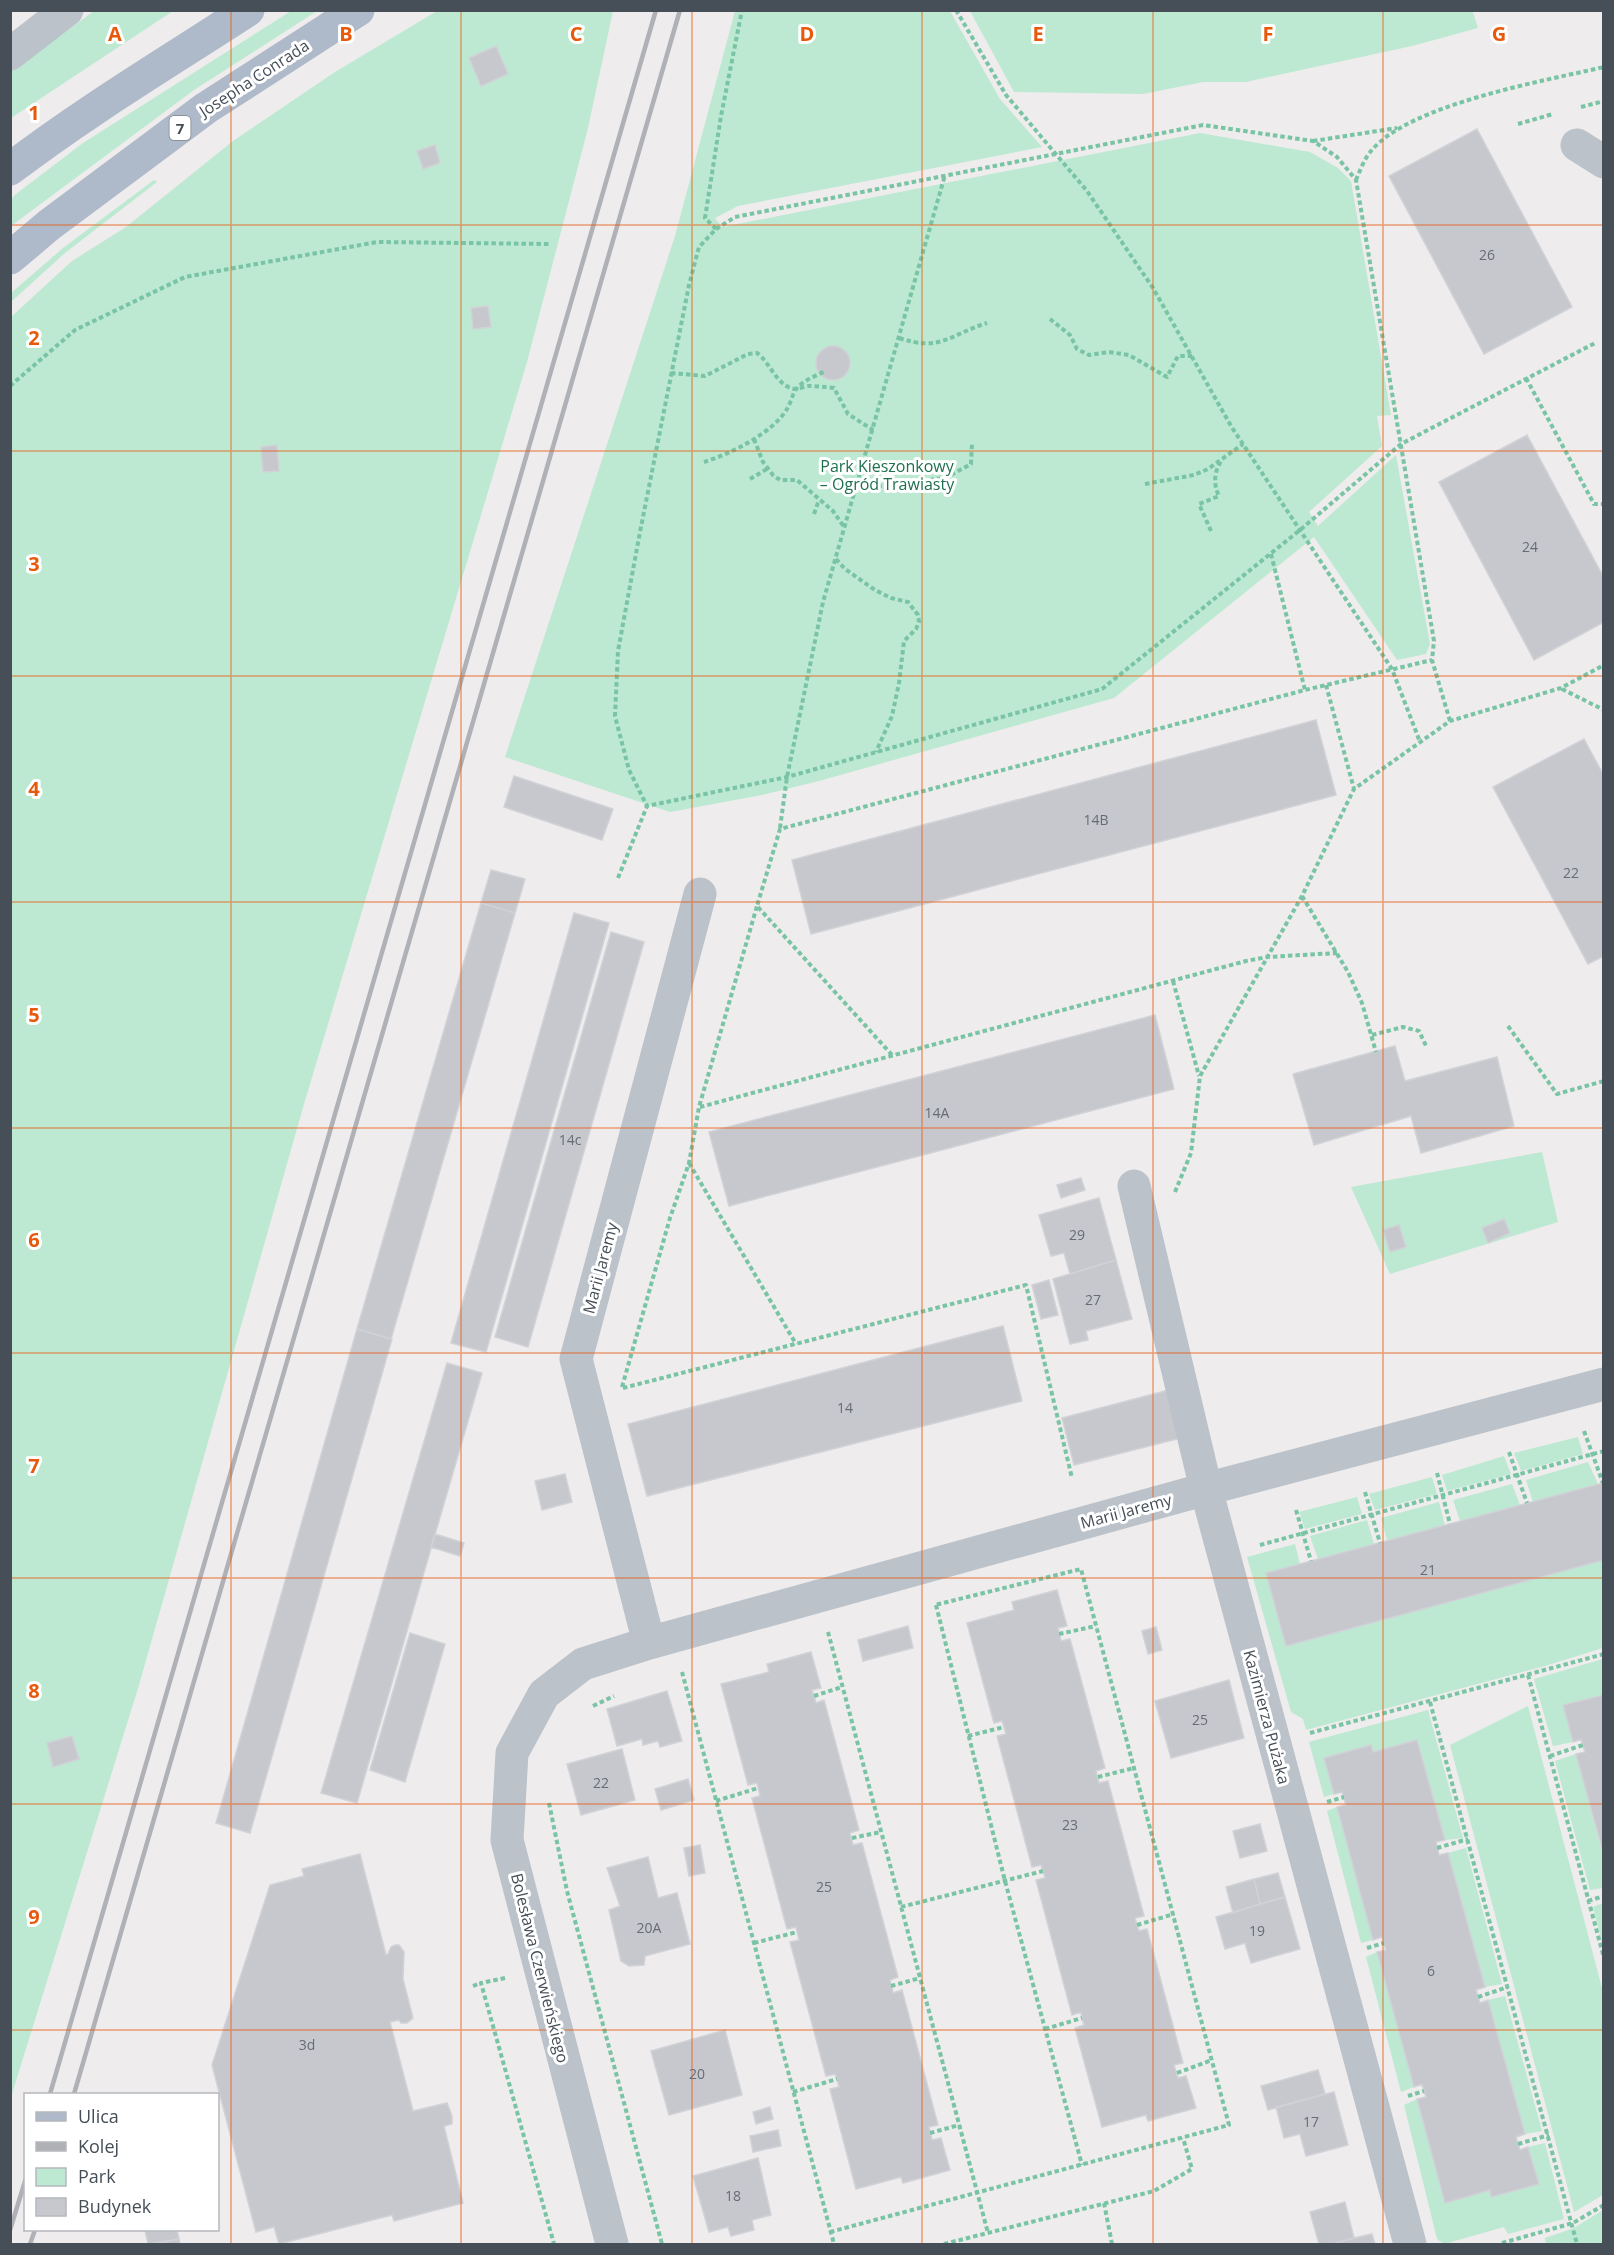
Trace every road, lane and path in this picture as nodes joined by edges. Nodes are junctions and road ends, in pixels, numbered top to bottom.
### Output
1 (67, 10) edge
2 (248, 10) edge
3 (358, 10) edge
4 (742, 10) edge
5 (956, 10) edge
6 (32, 21) edge
7 (10, 54) edge
8 (1604, 67) edge
9 (1398, 128) junction
10 (1313, 141) junction
11 (1055, 154) junction
12 (10, 169) edge
13 (945, 175) junction
14 (1356, 180) junction
15 (716, 229) junction
16 (550, 244) dead end
17 (10, 258) edge
18 (1050, 319) dead end
19 (987, 323) dead end
20 (898, 338) junction
21 (1597, 342) dead end
22 (1192, 356) junction
23 (825, 370) dead end
24 (671, 373) junction
25 (1526, 378) junction
26 (10, 386) edge
27 (795, 389) junction
28 (873, 430) junction
29 (754, 439) junction
30 (972, 443) dead end
31 (1243, 444) junction
32 (1401, 444) junction
33 (1224, 457) junction
34 (704, 462) dead end
35 (767, 469) junction
36 (750, 479) dead end
37 (1145, 483) dead end
38 (855, 489) junction
39 (819, 500) junction
40 (1604, 504) edge
41 (814, 514) dead end
42 (844, 527) junction
43 (1300, 530) junction
44 (1211, 531) dead end
45 (1271, 554) junction
46 (835, 559) junction
47 (1432, 660) junction
48 (1604, 665) edge
49 (1392, 669) junction
50 (1326, 685) junction
51 (1562, 688) junction
52 (1305, 690) junction
53 (1604, 710) edge
54 (1450, 721) junction
55 (1420, 742) junction
56 (876, 752) junction
57 (787, 777) junction
58 (1354, 789) junction
59 (647, 806) junction
60 (780, 829) junction
61 (618, 878) dead end
62 (700, 894) dead end
63 (1302, 896) junction
64 (757, 906) junction
65 (1337, 953) junction
66 (1267, 957) junction
67 (1173, 981) junction
68 (1508, 1026) dead end
69 (1372, 1035) junction
70 (1427, 1048) dead end
71 (1376, 1052) dead end
72 (892, 1055) junction
73 (1200, 1076) junction
74 (1602, 1082) edge
75 (699, 1107) junction
76 (689, 1163) junction
77 (1134, 1186) dead end
78 (1171, 1202) dead end
79 (796, 1344) junction
80 (1604, 1384) edge
81 (1584, 1431) dead end
82 (1604, 1451) edge
83 (1509, 1452) dead end
84 (1592, 1454) junction
85 (1437, 1473) dead end
86 (1517, 1475) junction
87 (1072, 1478) dead end
88 (1603, 1483) edge
89 (1206, 1489) junction
90 (1365, 1492) dead end
91 (1443, 1495) junction
92 (1527, 1503) dead end
93 (1296, 1510) dead end
94 (1371, 1514) junction
95 (1450, 1524) dead end
96 (1303, 1533) junction
97 (1380, 1543) dead end
98 (1252, 1548) dead end
99 (1311, 1561) dead end
100 (936, 1605) junction
101 (925, 1608) dead end
102 (1096, 1626) junction
103 (839, 1630) dead end
104 (828, 1632) junction
105 (1059, 1634) dead end
106 (817, 1635) dead end
107 (650, 1643) junction
108 (1604, 1654) edge
109 (672, 1673) dead end
110 (1528, 1675) junction
111 (842, 1687) junction
112 (544, 1694) joint
113 (615, 1695) dead end
114 (814, 1696) dead end
115 (1430, 1702) junction
116 (584, 1710) dead end
117 (1004, 1727) dead end
118 (968, 1736) junction
119 (1275, 1743) junction
120 (1583, 1745) dead end
121 (1550, 1756) junction
122 (1134, 1768) junction
123 (1098, 1777) dead end
124 (758, 1788) dead end
125 (547, 1795) dead end
126 (1344, 1797) dead end
127 (716, 1801) junction
128 (1322, 1804) dead end
129 (881, 1832) junction
130 (852, 1838) dead end
131 (1468, 1839) junction
132 (1437, 1848) dead end
133 (1043, 1871) dead end
134 (1005, 1881) junction
135 (1604, 1896) edge
136 (1588, 1901) junction
137 (901, 1907) junction
138 (1174, 1914) junction
139 (1137, 1925) dead end
140 (797, 1932) dead end
141 (754, 1943) junction
142 (1384, 1943) dead end
143 (1360, 1950) dead end
144 (1604, 1958) edge
145 (540, 1969) junction
146 (920, 1978) junction
147 (481, 1983) junction
148 (473, 1986) dead end
149 (891, 1986) dead end
150 (1508, 1987) junction
151 (1478, 1997) dead end
152 (1082, 2018) dead end
153 (1045, 2029) junction
154 (1212, 2060) junction
155 (1176, 2073) dead end
156 (837, 2079) dead end
157 (1424, 2091) dead end
158 (793, 2092) junction
159 (1398, 2098) dead end
160 (959, 2125) junction
161 (930, 2133) dead end
162 (1549, 2135) junction
163 (1183, 2138) junction
164 (1518, 2144) dead end
165 (1082, 2165) junction
166 (977, 2192) junction
167 (1104, 2203) junction
168 (1604, 2205) edge
169 (1573, 2223) junction
170 (830, 2232) junction
171 (988, 2233) junction
172 (1502, 2243) dead end
173 (554, 2244) edge
174 (612, 2244) edge
175 (662, 2244) edge
176 (834, 2244) edge
177 (944, 2244) edge
178 (1112, 2244) edge
179 (1410, 2244) edge
180 (1577, 2244) edge

1 - 6 street
2 - 12 main road
3 - 17 main road, Josepha Conrada / 7
4 - 15 path
5 - 11 path
6 - 7 street
8 - 9 path
9 - 10 path
9 - 14 path
10 - 11 path
10 - 14 path
11 - 13 path
11 - 22 path
13 - 15 path
13 - 20 path
14 - 32 path
15 - 24 path
16 - 26 path
18 - 22 path
19 - 20 path
20 - 28 path
21 - 25 path
22 - 31 path
23 - 27 path
24 - 27 path
24 - 59 path
25 - 32 path
25 - 40 path
27 - 28 path
27 - 29 path
28 - 38 path
29 - 34 path
29 - 35 path
30 - 38 path
31 - 33 path
31 - 43 path
32 - 43 path
32 - 47 path
33 - 37 path
33 - 44 path
35 - 36 path
35 - 39 path
38 - 42 path
39 - 41 path
39 - 42 path
42 - 46 path
43 - 45 path
43 - 49 path
45 - 52 path
45 - 56 path
46 - 56 path
46 - 57 path
47 - 49 path
47 - 54 path
48 - 51 path
49 - 50 path
49 - 55 path
50 - 52 path
50 - 58 path
51 - 53 path
51 - 54 path
52 - 60 path
54 - 55 path
55 - 58 path
56 - 57 path
57 - 59 path
57 - 60 path
58 - 63 path
59 - 61 path
60 - 64 path
62 - 107 street, Marii Jaremy
63 - 65 path
63 - 66 path
64 - 72 path
64 - 75 path
65 - 66 path
65 - 69 path
66 - 67 path
66 - 73 path
67 - 72 path
67 - 73 path
68 - 74 path
69 - 70 path
69 - 71 path
72 - 75 path
73 - 78 path
75 - 76 path
76 - 79 path
76 - 79 path
77 - 89 street, Kazimierza Pużaka
79 - 87 path
80 - 89 street, Marii Jaremy
81 - 84 path
82 - 84 path
83 - 86 path
84 - 86 path
84 - 88 path
85 - 91 path
86 - 91 path
86 - 92 path
89 - 107 street, Marii Jaremy
89 - 119 street, Kazimierza Pużaka
90 - 94 path
91 - 94 path
91 - 95 path
93 - 96 path
94 - 96 path
94 - 97 path
96 - 98 path
96 - 99 path
100 - 101 path
100 - 102 path
100 - 118 path
102 - 105 path
102 - 122 path
103 - 104 path
104 - 106 path
104 - 111 path
107 - 112 street, Marii Jaremy
108 - 110 path
109 - 127 path
110 - 115 path
110 - 121 path
111 - 114 path
111 - 129 path
112 - 145 street, Bolesława Czerwieńskiego
113 - 116 path
115 - 119 path
115 - 131 path
117 - 118 path
118 - 134 path
119 - 179 street, Kazimierza Pużaka
120 - 121 path
121 - 136 path
122 - 123 path
122 - 138 path
124 - 127 path
125 - 175 path
126 - 128 path
127 - 141 path
129 - 130 path
129 - 137 path
131 - 132 path
131 - 150 path
133 - 134 path
134 - 137 path
134 - 153 path
135 - 136 path
136 - 144 path
137 - 146 path
138 - 139 path
138 - 154 path
140 - 141 path
141 - 158 path
142 - 143 path
145 - 147 path
145 - 174 street, Bolesława Czerwieńskiego
146 - 149 path
146 - 160 path
147 - 148 path
147 - 173 path
150 - 151 path
150 - 162 path
152 - 153 path
153 - 165 path
154 - 155 path
154 - 163 path
156 - 158 path
157 - 159 path
158 - 170 path
160 - 161 path
160 - 166 path
162 - 164 path
162 - 169 path
163 - 165 path
163 - 167 path
165 - 166 path
166 - 170 path
166 - 171 path
167 - 171 path
167 - 178 path
168 - 169 path
169 - 172 path
169 - 180 path
170 - 176 path
171 - 177 path

